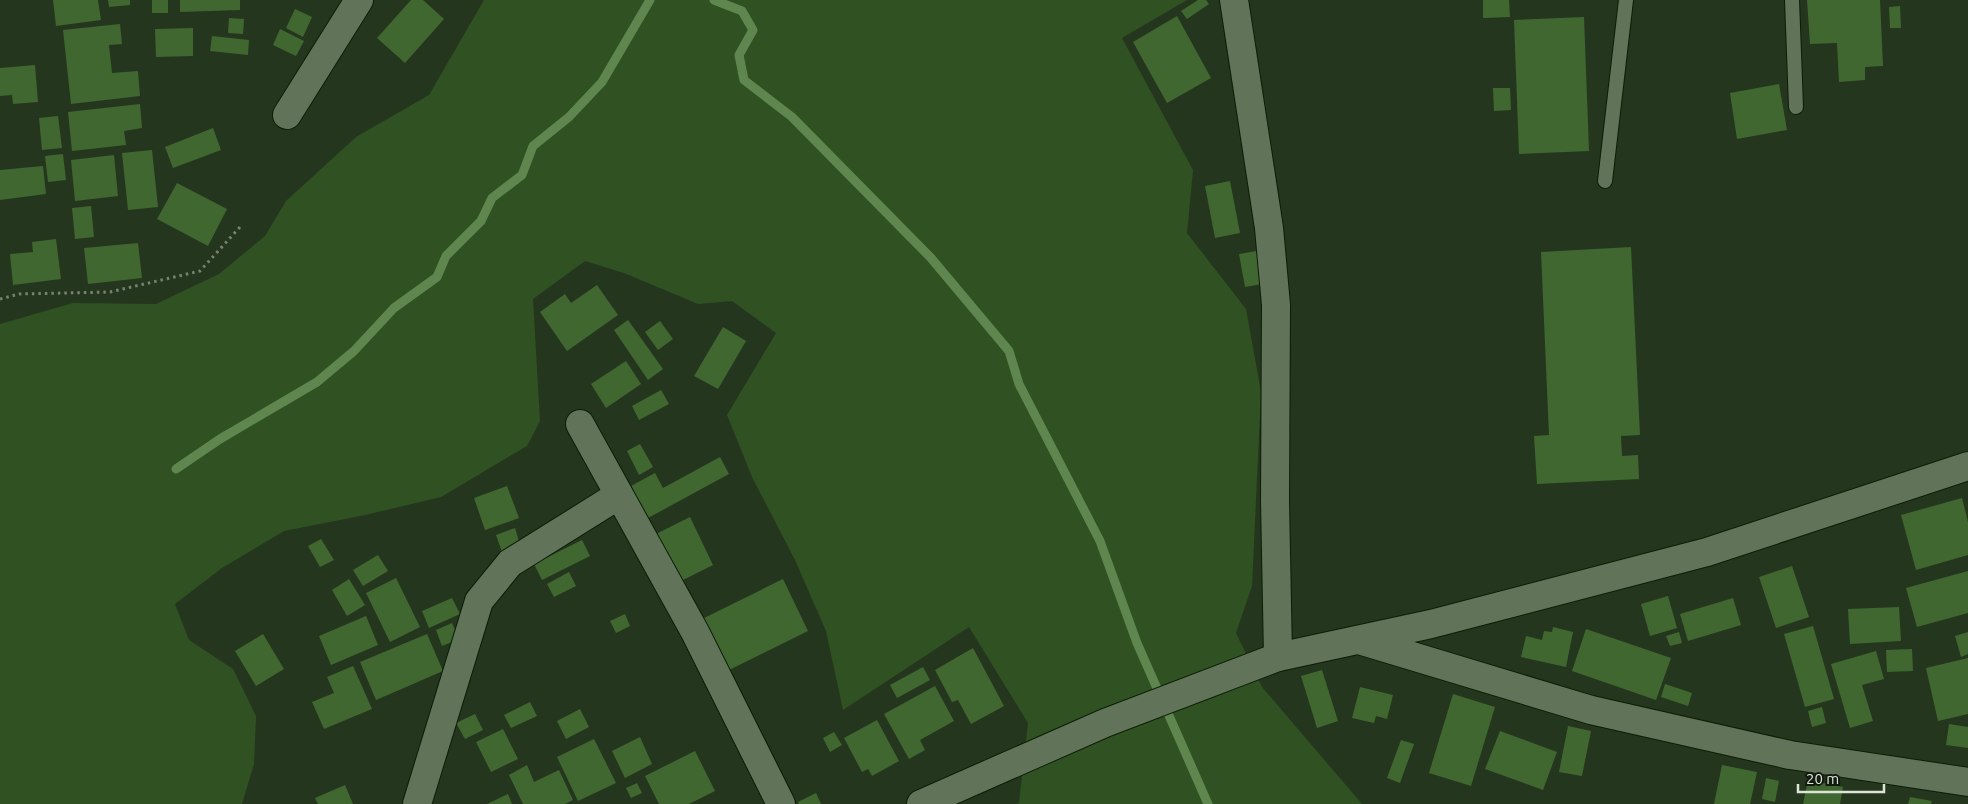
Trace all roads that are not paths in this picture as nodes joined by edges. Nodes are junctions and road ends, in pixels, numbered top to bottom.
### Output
1 (359, 0) edge
2 (1234, 0) edge
3 (1626, 0) edge
4 (1792, 0) edge
5 (1796, 107) dead end
6 (287, 115) dead end
7 (1604, 181) dead end
8 (580, 424) dead end
9 (1968, 466) edge
10 (619, 495) junction
11 (1357, 640) junction
12 (1278, 657) junction
13 (1968, 782) edge
14 (417, 804) edge
15 (781, 804) edge
16 (921, 804) edge

1 - 6 street
2 - 12 street
3 - 7 lane
4 - 5 lane
8 - 10 street
9 - 11 street
10 - 14 street
10 - 15 street
11 - 12 street
11 - 13 street
12 - 16 street

